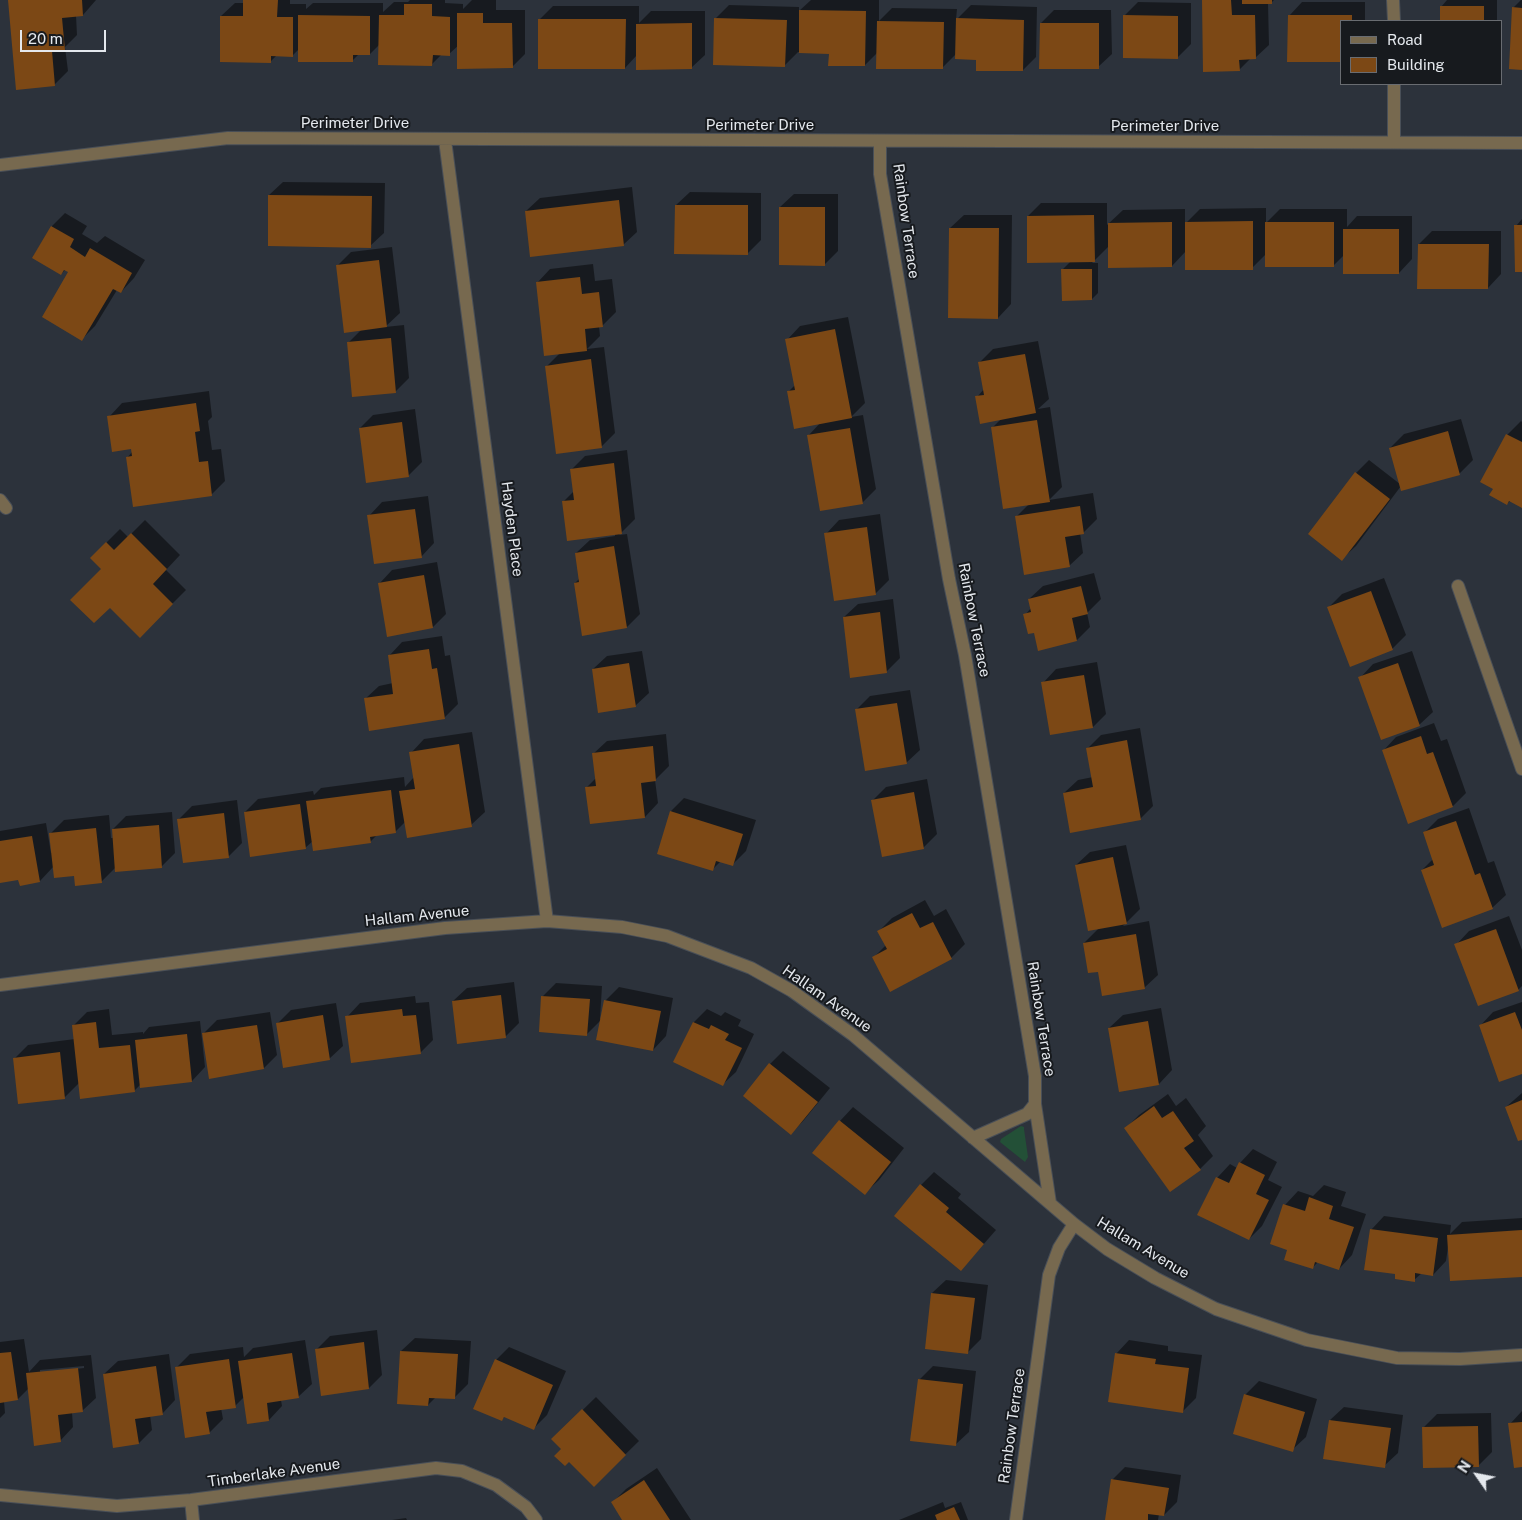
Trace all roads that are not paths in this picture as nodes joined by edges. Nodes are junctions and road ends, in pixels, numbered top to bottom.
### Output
1 (1393, 0) edge
2 (1394, 20) edge
3 (1394, 85) edge
4 (445, 140) junction
5 (880, 141) junction
6 (1394, 142) junction
7 (1522, 143) edge
8 (0, 165) edge
9 (1458, 586) dead end
10 (1522, 769) edge
11 (547, 921) junction
12 (0, 986) edge
13 (1035, 1104) junction
14 (973, 1138) junction
15 (1050, 1203) junction
16 (1074, 1224) junction
17 (1522, 1355) edge
18 (0, 1495) edge
19 (191, 1500) junction
20 (193, 1520) edge
21 (536, 1520) edge
22 (1016, 1520) edge

1 - 2 street
3 - 6 street
4 - 5 street, Perimeter Drive
4 - 8 street, Perimeter Drive
4 - 11 street, Hayden Place
5 - 6 street, Perimeter Drive
5 - 13 street, Rainbow Terrace
6 - 7 street, Perimeter Drive
9 - 10 street
11 - 12 street, Hallam Avenue
11 - 14 street, Hallam Avenue
13 - 14 street
13 - 15 street, Rainbow Terrace
14 - 15 street, Hallam Avenue
15 - 16 street, Hallam Avenue
16 - 17 street, Hallam Avenue
16 - 22 street, Rainbow Terrace
18 - 19 street, Timberlake Avenue
19 - 20 street
19 - 21 street, Timberlake Avenue

